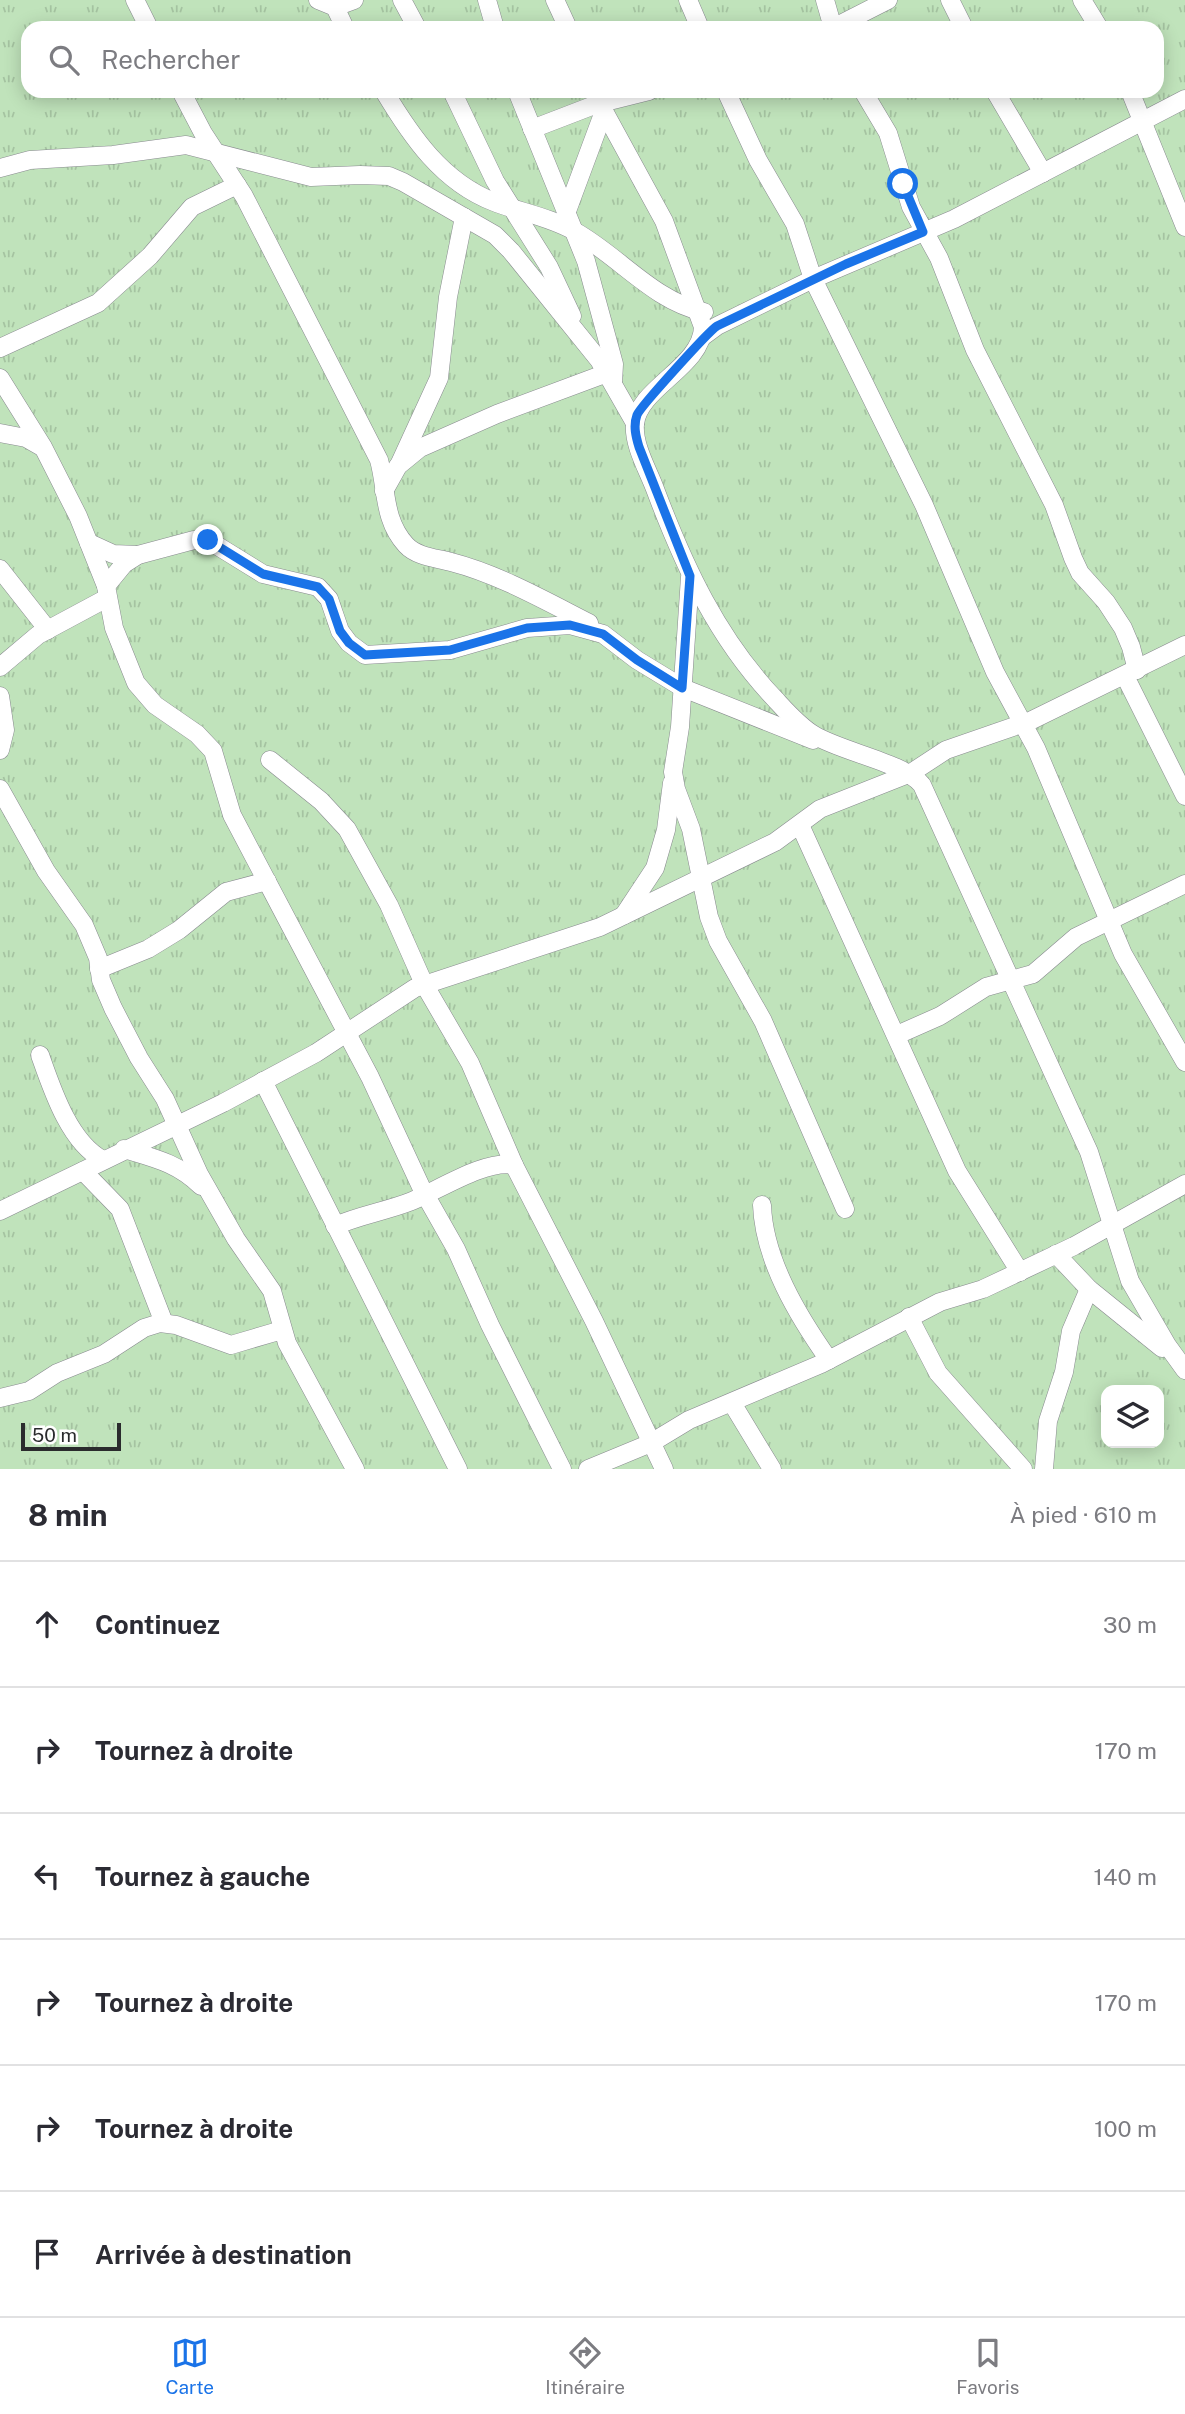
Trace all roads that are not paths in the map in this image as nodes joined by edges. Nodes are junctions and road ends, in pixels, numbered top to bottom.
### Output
1 (135, 0) edge
2 (354, 0) edge
3 (402, 0) edge
4 (487, 0) edge
5 (555, 0) edge
6 (688, 0) edge
7 (825, 0) edge
8 (888, 0) edge
9 (950, 0) edge
10 (1082, 0) edge
11 (327, 3) edge
12 (146, 21) edge
13 (340, 21) edge
14 (413, 21) edge
15 (493, 21) edge
16 (565, 21) edge
17 (697, 21) edge
18 (831, 21) edge
19 (847, 21) edge
20 (960, 21) edge
21 (1095, 21) edge
22 (185, 98) edge
23 (388, 98) edge
24 (455, 98) edge
25 (520, 98) edge
26 (619, 98) edge
27 (729, 98) edge
28 (867, 98) edge
29 (999, 98) edge
30 (1133, 98) edge
31 (1185, 99) edge
32 (598, 103) edge
33 (1142, 121) junction
34 (532, 129) junction
35 (214, 151) junction
36 (0, 168) edge
37 (1043, 173) junction
38 (237, 185) junction
39 (510, 208) junction
40 (567, 211) junction
41 (464, 217) junction
42 (1185, 227) edge
43 (575, 231) junction
44 (923, 232) junction
45 (813, 279) junction
46 (699, 311) junction
47 (735, 318) junction
48 (579, 333) junction
49 (702, 337) junction
50 (0, 348) edge
51 (0, 378) edge
52 (610, 378) junction
53 (635, 423) junction
54 (0, 433) edge
55 (43, 447) junction
56 (398, 466) junction
57 (383, 494) junction
58 (89, 542) junction
59 (138, 555) junction
60 (0, 569) edge
61 (690, 576) junction
62 (106, 592) junction
63 (48, 629) junction
64 (603, 634) junction
65 (1185, 645) edge
66 (0, 667) edge
67 (1131, 673) junction
68 (682, 688) junction
69 (0, 696) edge
70 (1024, 723) junction
71 (840, 748) junction
72 (0, 750) edge
73 (270, 760) dead end
74 (673, 772) junction
75 (911, 774) junction
76 (0, 789) edge
77 (1185, 796) edge
78 (800, 825) junction
79 (701, 876) junction
80 (267, 881) junction
81 (1185, 884) edge
82 (623, 916) junction
83 (1109, 922) junction
84 (99, 969) junction
85 (1011, 981) junction
86 (424, 984) junction
87 (347, 1034) junction
88 (897, 1035) junction
89 (40, 1055) dead end
90 (1185, 1062) edge
91 (263, 1082) junction
92 (175, 1124) junction
93 (124, 1149) junction
94 (103, 1160) junction
95 (514, 1165) junction
96 (83, 1171) junction
97 (1185, 1184) edge
98 (425, 1195) junction
99 (213, 1198) junction
100 (762, 1205) dead end
101 (845, 1209) dead end
102 (0, 1211) edge
103 (1113, 1224) junction
104 (335, 1226) junction
105 (1056, 1254) junction
106 (1020, 1272) junction
107 (1089, 1289) junction
108 (909, 1317) junction
109 (164, 1323) junction
110 (282, 1330) junction
111 (829, 1360) junction
112 (1182, 1366) edge
113 (0, 1398) edge
114 (732, 1403) junction
115 (651, 1443) junction
116 (355, 1469) edge
117 (458, 1469) edge
118 (562, 1469) edge
119 (588, 1469) edge
120 (664, 1469) edge
121 (772, 1469) edge
122 (1023, 1469) edge
123 (1044, 1469) edge

1 - 12 street
2 - 11 street
3 - 14 street
4 - 15 street
5 - 16 street
6 - 17 street
7 - 18 street
8 - 19 street
9 - 20 street
10 - 21 street
11 - 13 street
22 - 35 street
23 - 39 street
24 - 39 street
25 - 34 street
26 - 32 street
27 - 45 street
28 - 44 street
29 - 37 street
30 - 33 street
31 - 33 street
32 - 34 street
32 - 40 street
32 - 46 street
33 - 37 street
33 - 42 street
34 - 40 street
35 - 36 street
35 - 38 street
35 - 41 street
37 - 44 street
38 - 50 street
38 - 57 street
39 - 43 street
39 - 48 street
40 - 43 street
41 - 48 street
41 - 56 street
43 - 46 street
43 - 52 street
44 - 45 street
44 - 67 street
45 - 47 street
45 - 70 street
46 - 47 street
46 - 49 street
47 - 49 street
48 - 52 street
49 - 53 street
51 - 55 street
52 - 53 street
52 - 56 street
53 - 61 street
54 - 55 street
55 - 58 street
56 - 57 street
57 - 64 street
58 - 59 street
58 - 62 street
59 - 62 street
59 - 64 street
60 - 63 street
61 - 68 street
61 - 71 street
62 - 63 street
62 - 80 street
63 - 66 street
64 - 68 street
65 - 67 street
67 - 70 street
67 - 77 street
68 - 71 street
68 - 74 street
69 - 72 street
70 - 75 street
70 - 83 street
71 - 75 street
73 - 86 street
74 - 79 street
74 - 82 street
75 - 78 street
75 - 85 street
76 - 84 street
78 - 79 street
78 - 88 street
79 - 82 street
79 - 101 street
80 - 84 street
80 - 87 street
81 - 83 street
82 - 86 street
83 - 85 street
83 - 90 street
84 - 92 street
85 - 88 street
85 - 103 street
86 - 87 street
86 - 95 street
87 - 91 street
87 - 98 street
88 - 106 street
89 - 94 street
91 - 92 street
91 - 104 street
92 - 93 street
92 - 99 street
93 - 94 street
93 - 99 street
94 - 96 street
95 - 98 street
95 - 115 street
96 - 102 street
96 - 109 street
97 - 103 street
98 - 104 street
98 - 118 street
99 - 110 street
100 - 111 street
103 - 105 street
103 - 112 street
104 - 117 street
105 - 106 street
105 - 107 street
106 - 108 street
107 - 112 street
107 - 123 street
108 - 111 street
108 - 122 street
109 - 110 street
109 - 113 street
110 - 116 street
111 - 114 street
114 - 115 street
114 - 121 street
115 - 119 street
115 - 120 street

